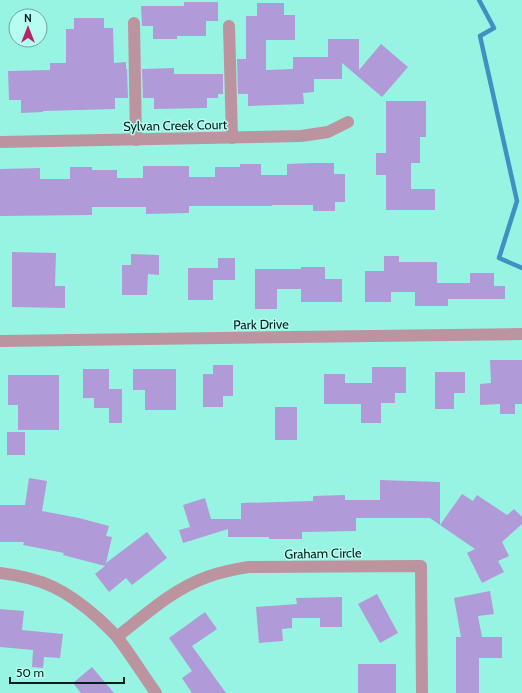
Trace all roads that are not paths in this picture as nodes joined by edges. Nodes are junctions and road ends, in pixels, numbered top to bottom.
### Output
1 (134, 23) dead end
2 (229, 26) dead end
3 (348, 122) dead end
4 (232, 138) junction
5 (136, 140) junction
6 (0, 142) edge
7 (522, 334) edge
8 (0, 342) edge
9 (0, 573) edge
10 (117, 637) junction
11 (156, 693) edge
12 (422, 693) edge

1 - 5 street
2 - 4 street
3 - 4 street, Sylvan Creek Court
4 - 5 street, Sylvan Creek Court
5 - 6 street, Sylvan Creek Court
7 - 8 street, Park Drive
9 - 10 street
10 - 11 street
10 - 12 street, Graham Circle

